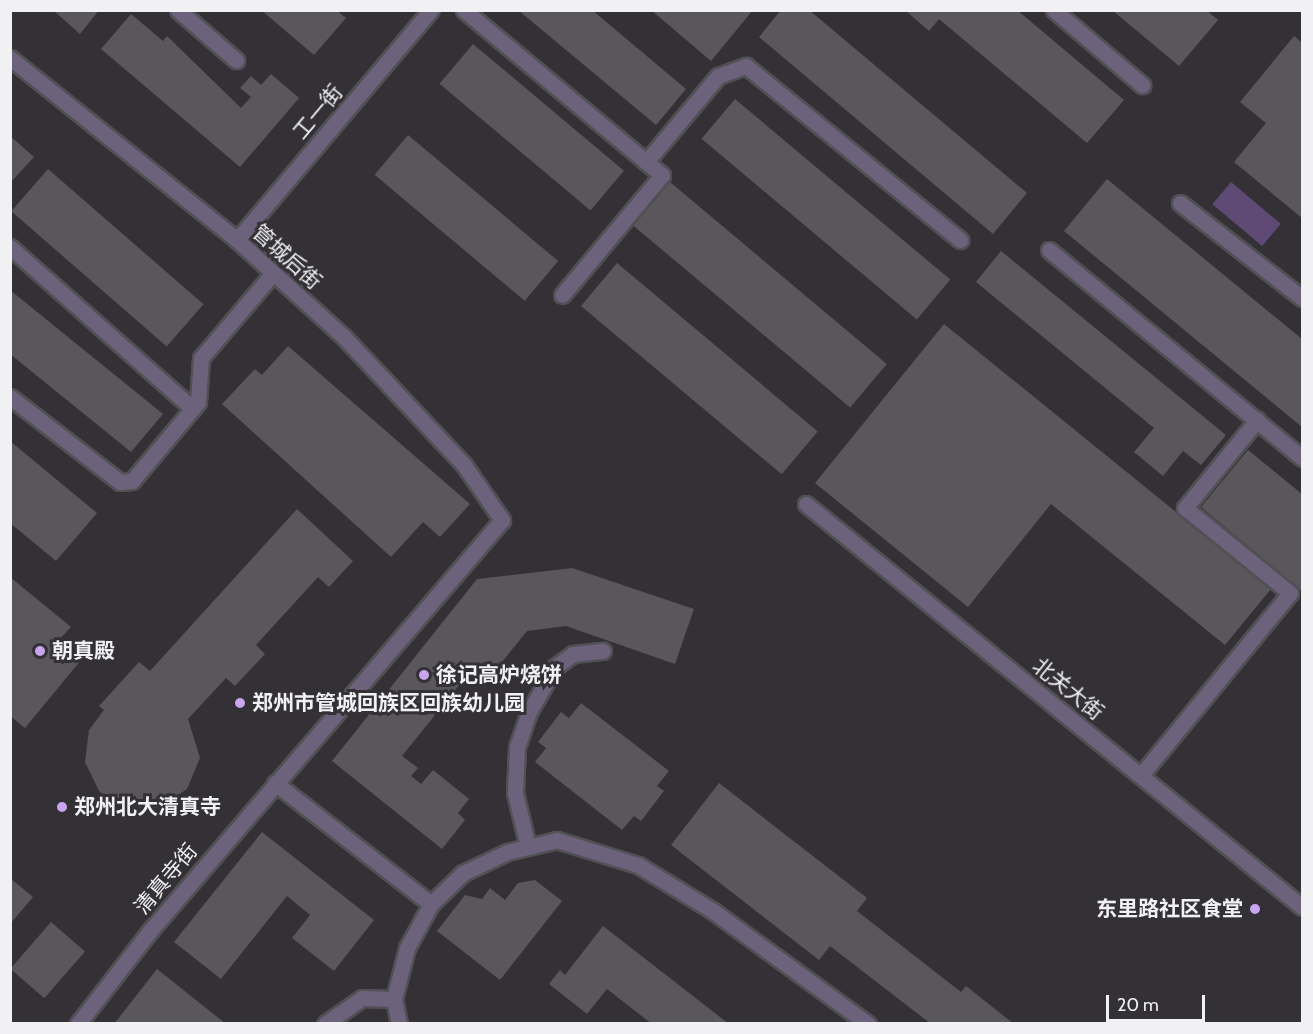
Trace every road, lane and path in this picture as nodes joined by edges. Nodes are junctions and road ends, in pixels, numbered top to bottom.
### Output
1 (178, 10) edge
2 (431, 10) edge
3 (464, 10) edge
4 (1054, 10) edge
5 (10, 58) edge
6 (236, 60) dead end
7 (1142, 85) dead end
8 (646, 162) junction
9 (1180, 203) dead end
10 (237, 240) junction
11 (960, 240) dead end
12 (10, 247) edge
13 (1049, 250) dead end
14 (273, 273) junction
15 (562, 295) dead end
16 (1302, 298) edge
17 (10, 397) edge
18 (193, 409) junction
19 (1257, 420) junction
20 (1302, 458) edge
21 (806, 504) dead end
22 (502, 520) joint
23 (603, 651) dead end
24 (1141, 775) junction
25 (275, 783) junction
26 (528, 847) junction
27 (431, 904) junction
28 (1302, 907) edge
29 (394, 999) junction
30 (78, 1023) edge
31 (325, 1023) edge
32 (399, 1023) edge
33 (868, 1023) edge

1 - 6 street
2 - 10 street, 工一街
3 - 8 street
4 - 7 street
5 - 10 street, 管城后街
8 - 11 street
8 - 15 street
9 - 16 street
10 - 14 street, 管城后街
12 - 18 street
13 - 19 street
14 - 18 street
14 - 22 street, 管城后街
17 - 18 street
19 - 20 street
19 - 24 street
21 - 24 street, 北关大街
22 - 25 street, 清真寺街
23 - 26 street
24 - 28 street, 北关大街
25 - 27 street
25 - 30 street, 清真寺街
26 - 27 street
26 - 33 street
27 - 29 street
29 - 31 street
29 - 32 street

